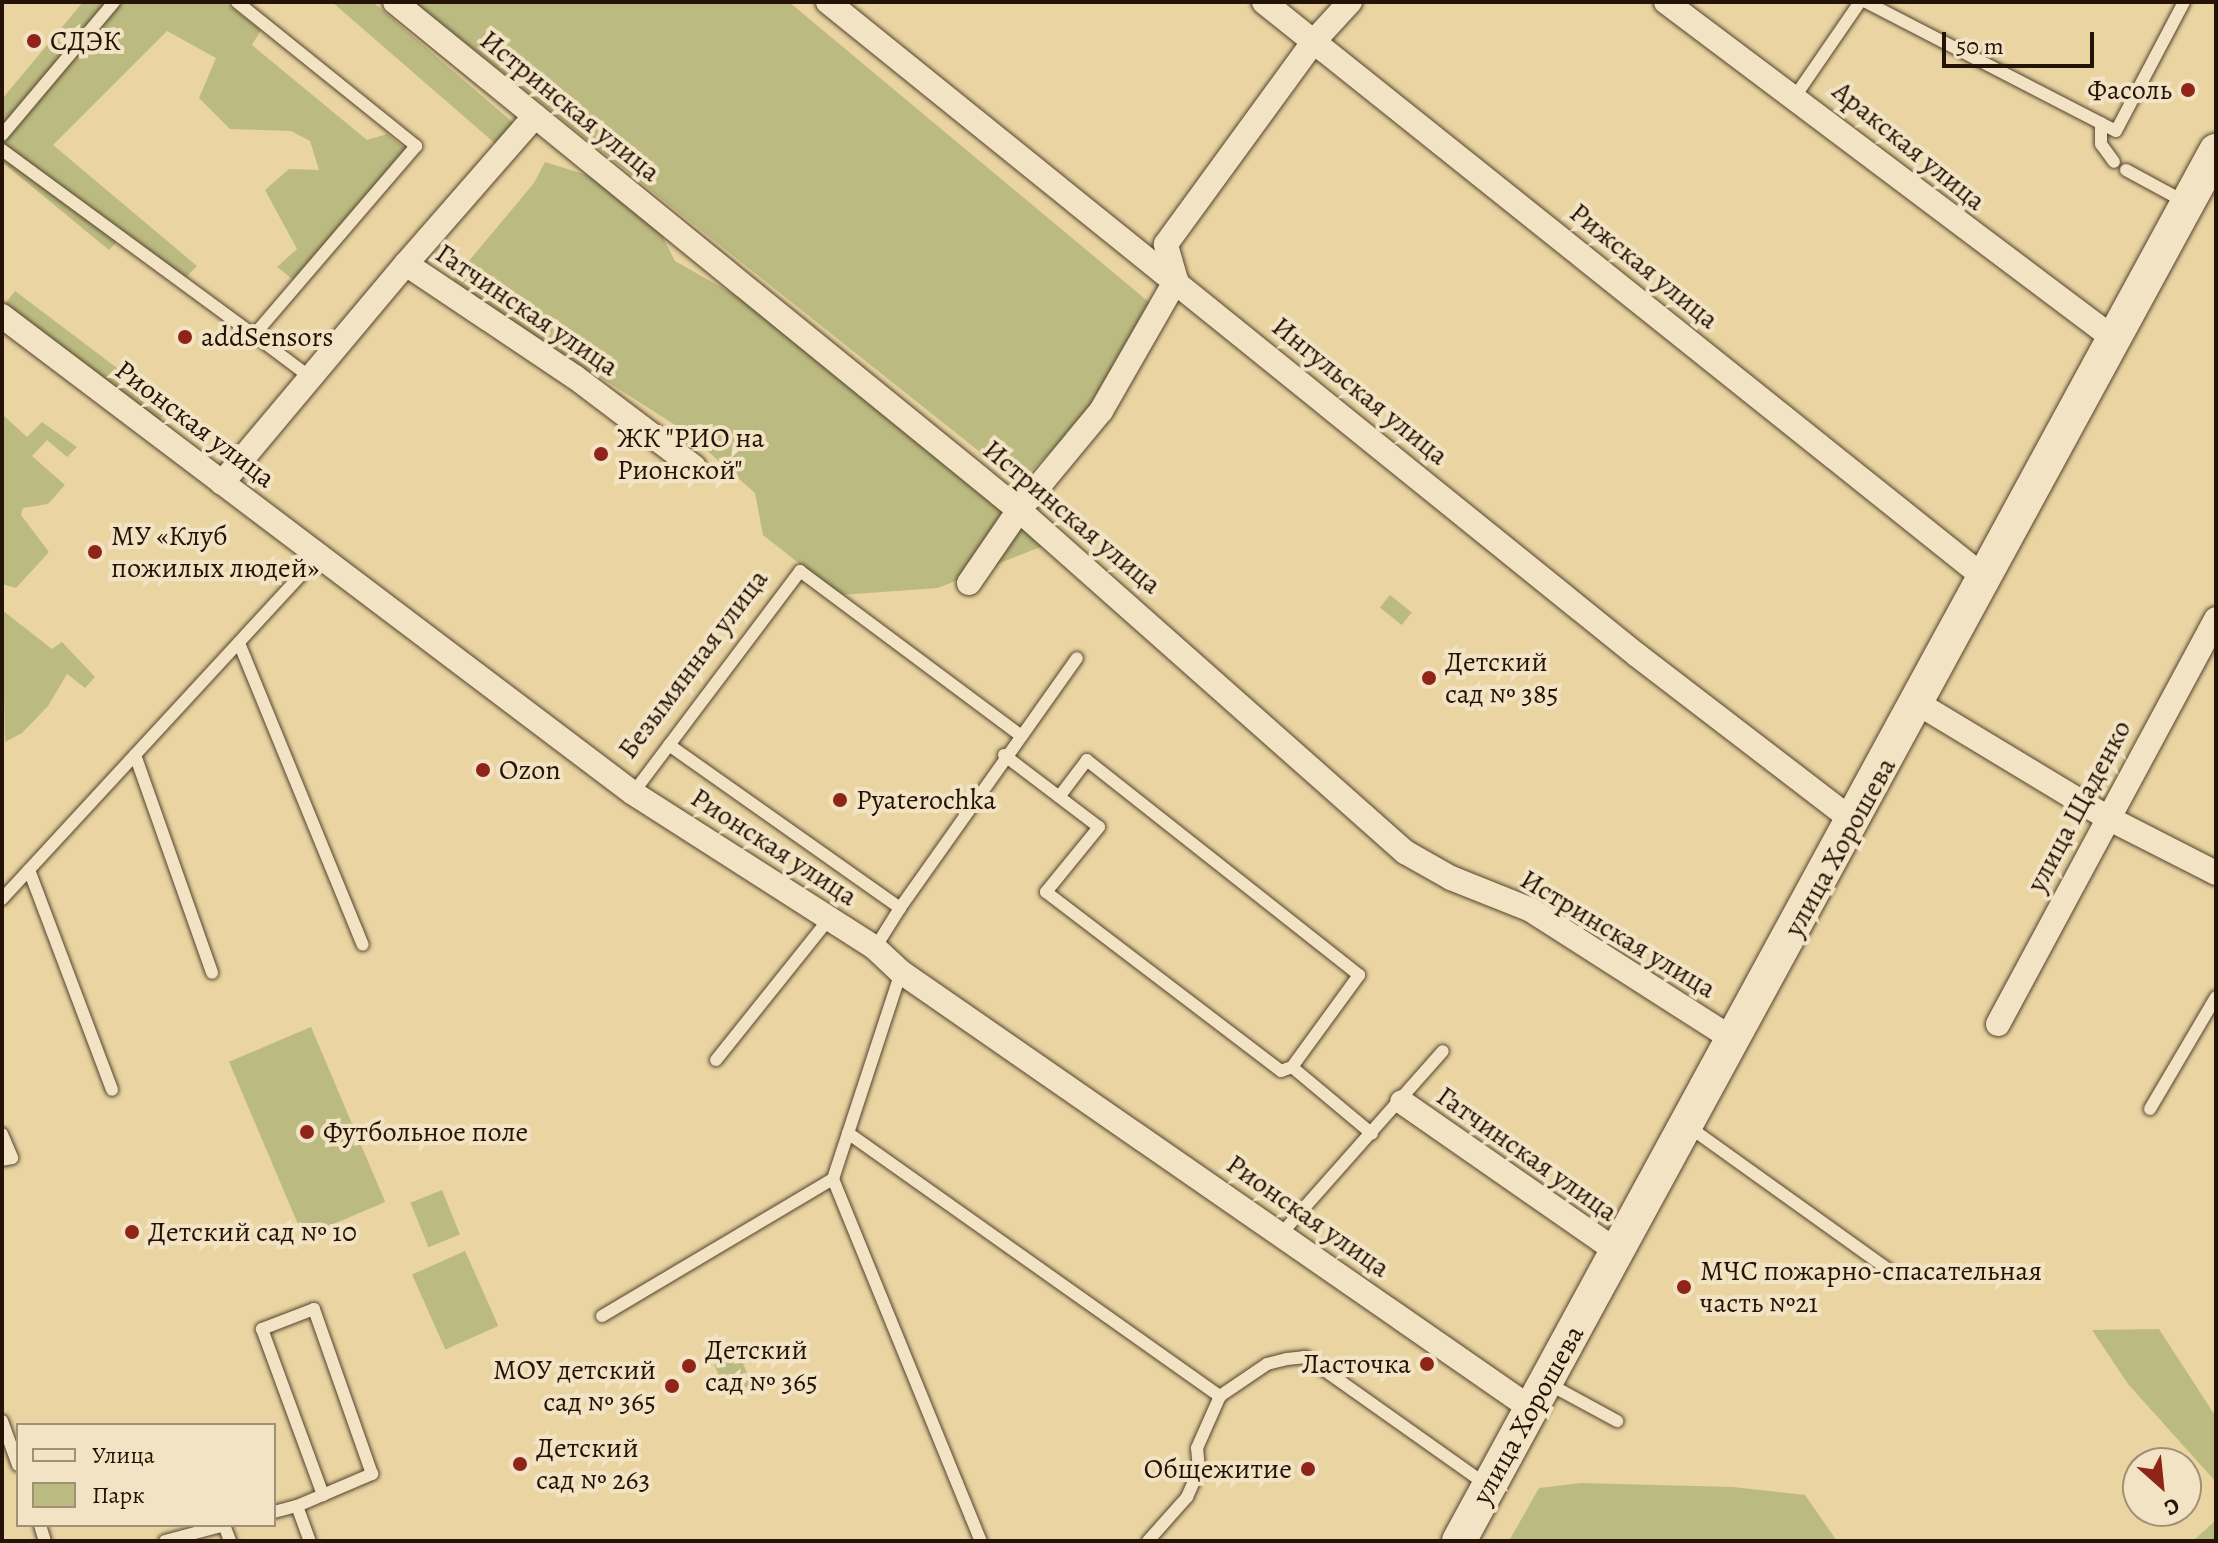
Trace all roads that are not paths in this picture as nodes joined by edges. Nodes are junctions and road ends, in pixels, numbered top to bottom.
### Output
1 (114, 2) edge
2 (237, 2) edge
3 (395, 2) edge
4 (828, 2) edge
5 (1264, 2) edge
6 (1350, 2) edge
7 (1666, 2) edge
8 (1863, 2) edge
9 (2184, 2) edge
10 (1315, 40) junction
11 (1796, 95) junction
12 (535, 116) junction
13 (2101, 123) junction
14 (2, 135) edge
15 (2, 150) edge
16 (2216, 151) edge
17 (2114, 162) dead end
18 (2126, 170) dead end
19 (2188, 203) junction
20 (406, 264) junction
21 (1176, 280) junction
22 (2, 316) edge
23 (254, 335) junction
24 (2113, 338) junction
25 (310, 377) junction
26 (694, 467) dead end
27 (222, 483) junction
28 (1019, 510) junction
29 (319, 556) junction
30 (1985, 578) junction
31 (969, 583) dead end
32 (2216, 619) edge
33 (239, 643) junction
34 (1077, 658) dead end
35 (1919, 704) junction
36 (1019, 734) junction
37 (669, 745) junction
38 (135, 755) junction
39 (1004, 755) junction
40 (633, 793) junction
41 (1059, 797) junction
42 (2106, 817) junction
43 (1850, 827) junction
44 (29, 870) junction
45 (2216, 873) edge
46 (2, 899) edge
47 (900, 908) junction
48 (829, 919) junction
49 (363, 945) dead end
50 (875, 948) junction
51 (901, 972) junction
52 (212, 973) dead end
53 (2216, 997) edge
54 (1998, 1024) dead end
55 (1734, 1040) junction
56 (1443, 1051) dead end
57 (716, 1060) dead end
58 (1292, 1067) junction
59 (112, 1090) dead end
60 (1402, 1102) junction
61 (2150, 1109) dead end
62 (1688, 1126) junction
63 (848, 1133) junction
64 (2, 1134) edge
65 (1372, 1134) junction
66 (2, 1160) edge
67 (833, 1179) junction
68 (1281, 1234) junction
69 (1619, 1253) junction
70 (1889, 1270) dead end
71 (602, 1316) dead end
72 (1536, 1394) junction
73 (1220, 1396) junction
74 (2, 1421) edge
75 (1617, 1421) dead end
76 (16, 1460) edge
77 (1488, 1486) junction
78 (323, 1495) junction
79 (297, 1506) junction
80 (276, 1511) edge
81 (217, 1527) edge
82 (165, 1541) edge
83 (310, 1541) edge
84 (981, 1541) edge
85 (1148, 1541) edge
86 (1459, 1541) edge

1 - 14 lane
2 - 23 lane
3 - 12 street, Истринская улица
4 - 21 street, Ингульская улица
5 - 10 street, Рижская улица
6 - 10 street
7 - 11 street, Аракская улица
8 - 11 lane
8 - 13 lane
9 - 13 lane
10 - 21 street
10 - 30 street, Рижская улица
11 - 24 street, Аракская улица
12 - 20 street, Гатчинская улица
12 - 28 street, Истринская улица
13 - 17 lane
15 - 23 lane
16 - 19 main road, улица Хорошева
18 - 19 lane
19 - 24 main road, улица Хорошева
20 - 25 street
20 - 26 street, Гатчинская улица
21 - 28 street
21 - 43 street, Ингульская улица
22 - 27 street, Рионская улица
23 - 25 lane
24 - 30 main road, улица Хорошева
25 - 27 street
27 - 29 street, Рионская улица
28 - 31 street
28 - 55 street, Истринская улица
29 - 33 lane
29 - 40 street, Рионская улица
30 - 35 main road, улица Хорошева
32 - 42 street, улица Щаденко
33 - 38 lane
33 - 49 lane
34 - 36 lane
35 - 42 street
35 - 43 main road, улица Хорошева
36 - 37 lane, Безымянная улица
36 - 39 lane
37 - 40 lane, Безымянная улица
37 - 47 lane
38 - 44 lane
38 - 52 lane
39 - 41 lane
39 - 47 lane
40 - 48 street, Рионская улица
41 - 58 lane
41 - 58 lane
42 - 45 street
42 - 54 street, улица Щаденко
43 - 55 main road, улица Хорошева
44 - 46 lane
44 - 59 lane
47 - 50 lane
48 - 50 street, Рионская улица
48 - 57 lane
50 - 51 street, Рионская улица
51 - 63 lane
51 - 68 street, Рионская улица
53 - 61 lane
55 - 62 main road, улица Хорошева
56 - 60 lane
58 - 65 lane
60 - 65 lane
60 - 69 street, Гатчинская улица
62 - 69 main road, улица Хорошева
62 - 70 lane
63 - 67 lane
63 - 73 lane
64 - 66 lane
65 - 68 lane
67 - 71 lane
67 - 84 lane
68 - 72 street, Рионская улица
69 - 72 main road, улица Хорошева
72 - 75 lane
72 - 77 main road, улица Хорошева
73 - 77 lane
73 - 85 lane
74 - 76 lane
77 - 86 main road, улица Хорошева
78 - 78 lane
78 - 79 lane
79 - 80 lane
79 - 83 lane
81 - 82 lane

